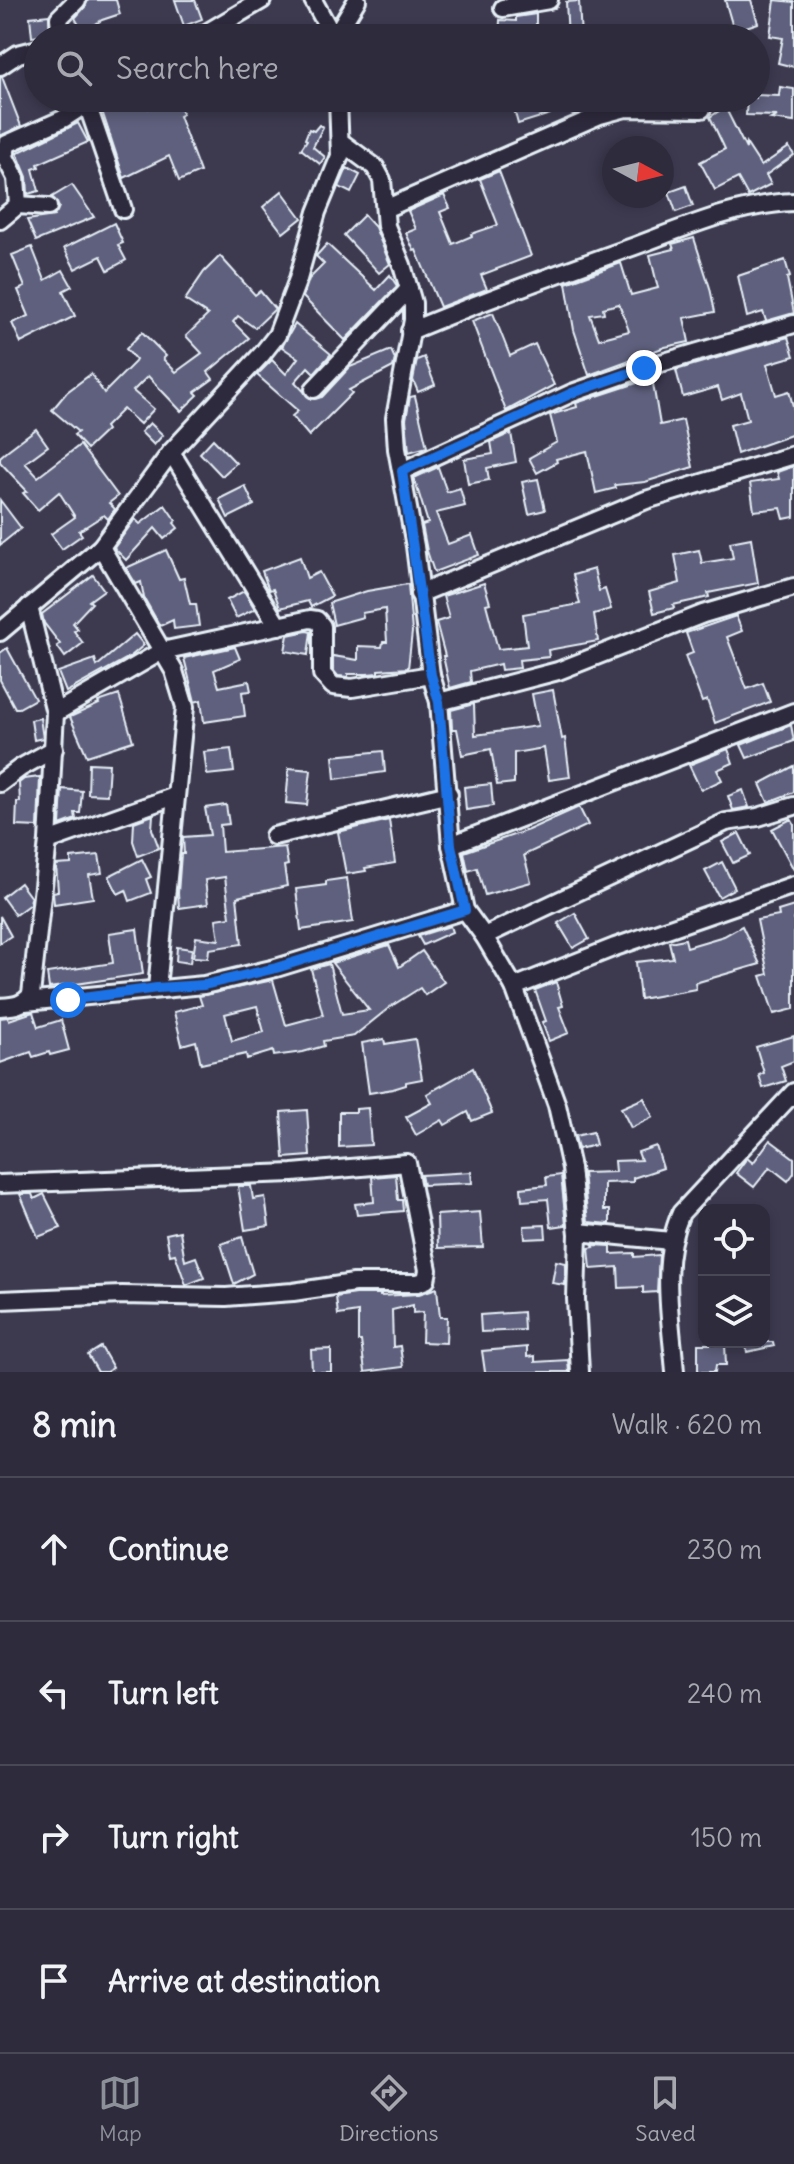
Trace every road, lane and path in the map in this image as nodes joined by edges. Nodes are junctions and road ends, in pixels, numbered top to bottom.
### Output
1 (60, 0) edge
2 (77, 0) edge
3 (262, 0) edge
4 (313, 0) edge
5 (357, 0) edge
6 (549, 0) edge
7 (503, 8) dead end
8 (59, 18) junction
9 (60, 24) edge
10 (222, 24) edge
11 (326, 24) edge
12 (342, 24) edge
13 (24, 52) edge
14 (0, 66) edge
15 (73, 112) edge
16 (93, 112) edge
17 (339, 112) edge
18 (611, 112) edge
19 (341, 142) junction
20 (794, 202) edge
21 (18, 205) junction
22 (48, 207) dead end
23 (387, 208) junction
24 (123, 209) dead end
25 (0, 220) edge
26 (409, 289) junction
27 (794, 324) edge
28 (410, 331) junction
29 (314, 389) dead end
30 (171, 452) junction
31 (794, 455) edge
32 (402, 471) junction
33 (101, 547) junction
34 (794, 587) edge
35 (419, 594) junction
36 (29, 607) junction
37 (278, 626) junction
38 (0, 632) edge
39 (162, 651) junction
40 (431, 675) junction
41 (439, 702) junction
42 (794, 712) edge
43 (55, 713) junction
44 (54, 749) junction
45 (0, 783) edge
46 (449, 794) junction
47 (175, 796) junction
48 (794, 806) edge
49 (274, 836) dead end
50 (48, 841) junction
51 (451, 845) junction
52 (794, 885) edge
53 (465, 910) junction
54 (484, 936) junction
55 (514, 987) junction
56 (157, 988) junction
57 (25, 1002) junction
58 (0, 1007) edge
59 (794, 1092) edge
60 (0, 1184) edge
61 (578, 1232) junction
62 (671, 1241) junction
63 (0, 1300) edge
64 (580, 1372) edge
65 (675, 1372) edge

1 - 8 street
2 - 8 street
3 - 10 street
4 - 11 street
5 - 12 street
6 - 7 street
8 - 9 street
13 - 14 street
15 - 21 street
16 - 24 street
17 - 19 street
18 - 23 street
19 - 23 street
19 - 30 street
20 - 28 street
21 - 22 street
21 - 25 street
23 - 26 street
26 - 28 street
26 - 29 street
27 - 32 street
28 - 32 street
30 - 33 street
30 - 37 street
31 - 35 street
32 - 35 street
33 - 36 street
33 - 39 street
34 - 41 street
35 - 40 street
36 - 38 street
36 - 43 street
37 - 39 street
37 - 40 street
39 - 43 street
39 - 47 street
40 - 41 street
41 - 46 street
42 - 51 street
43 - 44 street
44 - 45 street
44 - 50 street
46 - 49 street
46 - 51 street
47 - 50 street
47 - 56 street
48 - 54 street
50 - 57 street
51 - 53 street
52 - 55 street
53 - 54 street
53 - 56 street
54 - 55 street
55 - 61 street
56 - 57 street
57 - 58 street
59 - 62 street
60 - 63 street
61 - 62 street
61 - 64 street
62 - 65 street

